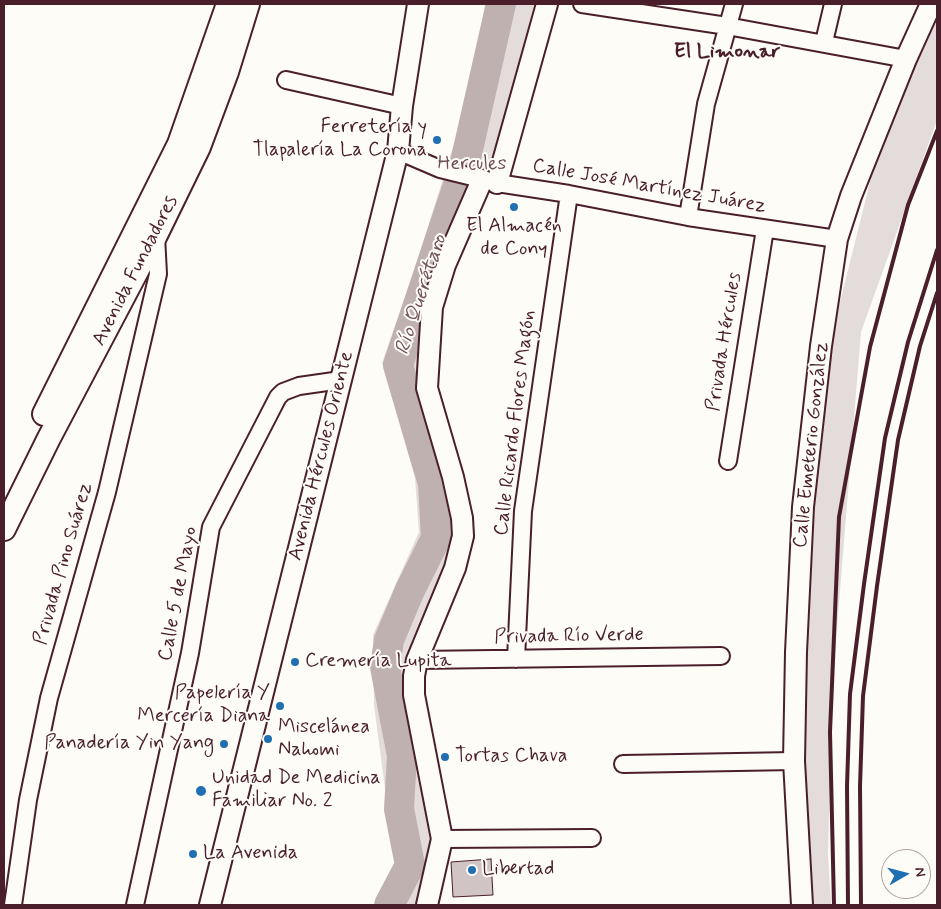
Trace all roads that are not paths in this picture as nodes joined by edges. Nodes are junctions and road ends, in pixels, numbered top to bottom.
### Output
1 (228, 4) edge
2 (248, 4) edge
3 (418, 4) edge
4 (547, 4) edge
5 (582, 4) edge
6 (734, 4) edge
7 (833, 4) edge
8 (931, 4) edge
9 (727, 26) junction
10 (824, 42) junction
11 (906, 59) junction
12 (286, 80) dead end
13 (402, 106) junction
14 (398, 151) junction
15 (483, 180) junction
16 (569, 194) junction
17 (688, 217) junction
18 (765, 229) junction
19 (148, 230) junction
20 (837, 239) junction
21 (341, 380) junction
22 (728, 461) dead end
23 (4, 493) edge
24 (4, 529) edge
25 (721, 656) dead end
26 (516, 659) junction
27 (417, 660) junction
28 (794, 761) junction
29 (623, 764) dead end
30 (592, 838) dead end
31 (442, 839) junction
32 (13, 905) edge
33 (135, 905) edge
34 (210, 905) edge
35 (427, 905) edge
36 (802, 905) edge

1 - 19 main road, Avenida Fundadores
2 - 19 main road, Avenida Fundadores
3 - 13 street, Avenida Hércules Oriente
4 - 15 street
5 - 9 street
6 - 9 street
7 - 10 street
8 - 11 street, Calle Emeterio González
9 - 10 street
9 - 17 street
10 - 11 street
11 - 20 street, Calle Emeterio González
12 - 13 street
13 - 14 street, Avenida Hércules Oriente
14 - 15 street, Calle José Martínez Juárez
14 - 21 street, Avenida Hércules Oriente
15 - 16 street, Calle José Martínez Juárez
15 - 27 street
16 - 17 street, Calle José Martínez Juárez
16 - 26 street, Calle Ricardo Flores Magón
17 - 18 street, Calle José Martínez Juárez
18 - 20 street, Calle José Martínez Juárez
18 - 22 street, Privada Hércules
19 - 23 main road, Avenida Fundadores
19 - 24 main road, Avenida Fundadores
19 - 32 street, Privada Pino Suárez
20 - 28 street, Calle Emeterio González
21 - 33 street, Calle 5 de Mayo
21 - 34 street, Avenida Hércules Oriente
25 - 26 street, Privada Río Verde
26 - 27 street, Privada Río Verde
27 - 31 street
28 - 29 street
28 - 36 street, Calle Emeterio González
30 - 31 street
31 - 35 street

